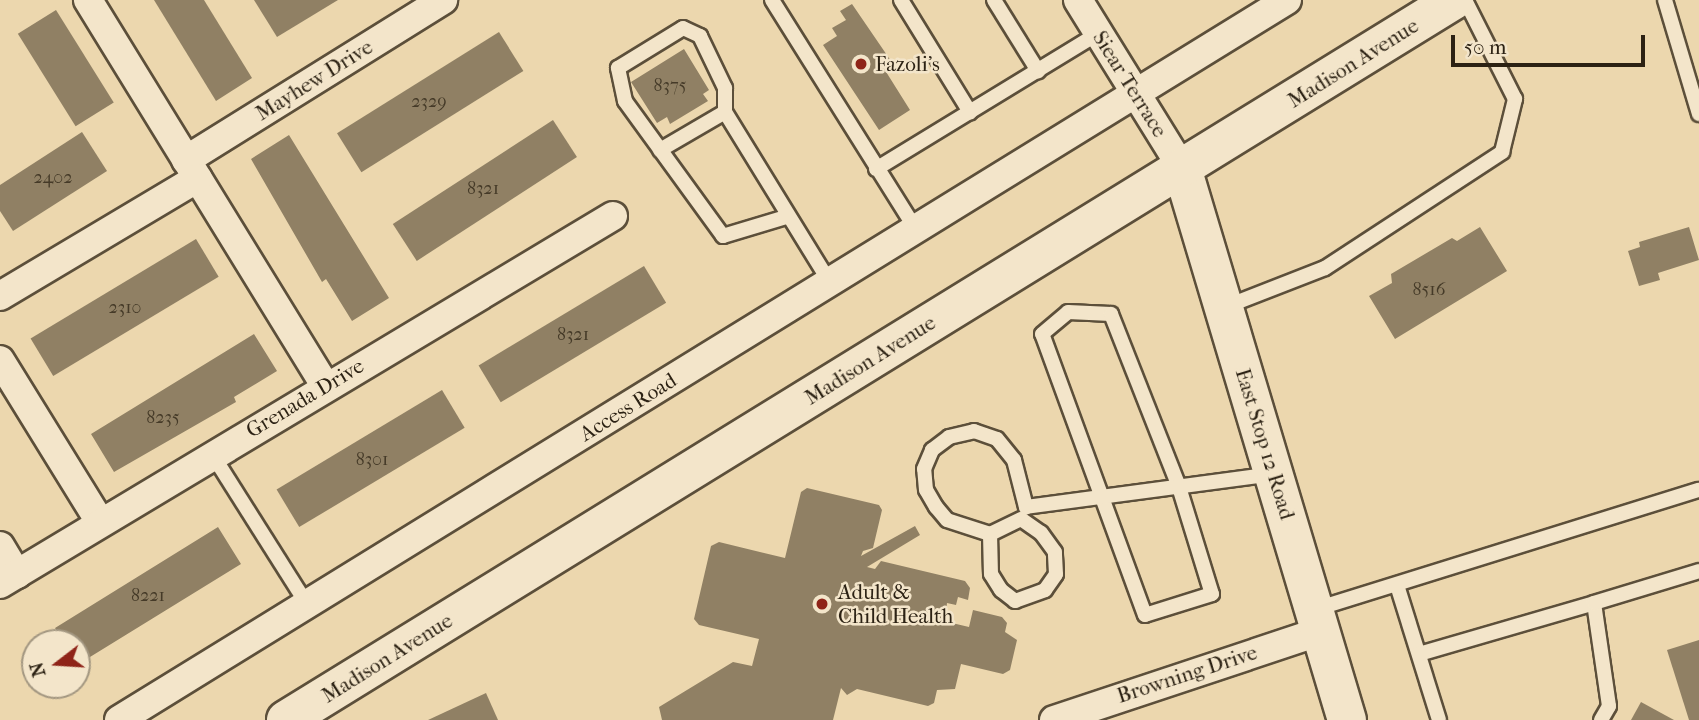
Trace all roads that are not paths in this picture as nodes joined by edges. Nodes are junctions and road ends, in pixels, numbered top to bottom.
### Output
1 (88, 0) edge
2 (443, 0) edge
3 (772, 0) edge
4 (901, 0) edge
5 (994, 0) edge
6 (1079, 0) edge
7 (1287, 0) edge
8 (1454, 0) edge
9 (1465, 0) edge
10 (1665, 0) edge
11 (1099, 33) junction
12 (1038, 71) junction
13 (1136, 94) junction
14 (725, 112) junction
15 (970, 112) junction
16 (1699, 114) edge
17 (660, 150) junction
18 (1182, 168) junction
19 (192, 169) junction
20 (876, 169) junction
21 (613, 216) dead end
22 (786, 217) junction
23 (916, 230) junction
24 (830, 283) junction
25 (0, 296) edge
26 (1224, 307) junction
27 (0, 360) edge
28 (325, 385) junction
29 (212, 454) junction
30 (1274, 474) junction
31 (1179, 487) junction
32 (1699, 490) edge
33 (1101, 497) junction
34 (1023, 513) junction
35 (100, 522) junction
36 (990, 534) junction
37 (0, 546) edge
38 (1699, 571) edge
39 (9, 579) edge
40 (1397, 585) junction
41 (1594, 603) junction
42 (307, 604) junction
43 (1318, 620) junction
44 (1419, 654) junction
45 (120, 720) edge
46 (286, 720) edge
47 (1054, 720) edge
48 (1347, 720) edge
49 (1440, 720) edge
50 (1601, 720) edge

1 - 19 street
2 - 19 street, Mayhew Drive
3 - 20 lane
4 - 15 lane
5 - 12 lane
6 - 11 street, Siear Terrace
7 - 13 street, Access Road
8 - 18 main road, Madison Avenue
9 - 26 lane
10 - 16 lane
11 - 12 lane
11 - 13 street, Siear Terrace
12 - 15 lane
13 - 18 street, Siear Terrace
13 - 23 street, Access Road
14 - 17 lane
14 - 17 lane
14 - 22 lane
15 - 20 lane
17 - 22 lane
18 - 26 main road, East Stop 12 Road
18 - 46 main road, Madison Avenue
19 - 25 street, Mayhew Drive
19 - 28 street
20 - 23 lane
21 - 28 street, Grenada Drive
22 - 24 lane
23 - 24 street, Access Road
24 - 42 street, Access Road
26 - 30 main road, East Stop 12 Road
27 - 35 street
28 - 29 street, Grenada Drive
29 - 35 street, Grenada Drive
29 - 42 lane
30 - 31 lane
30 - 43 main road, East Stop 12 Road
31 - 33 lane
31 - 33 lane
31 - 33 lane
32 - 40 lane
33 - 34 lane
34 - 36 lane
34 - 36 lane
34 - 36 lane
35 - 39 street, Grenada Drive
37 - 39 street
38 - 41 lane
40 - 43 lane
40 - 44 lane
41 - 44 lane
41 - 50 lane
42 - 45 street, Access Road
43 - 47 street, Browning Drive
43 - 48 main road, East Stop 12 Road
44 - 49 lane

